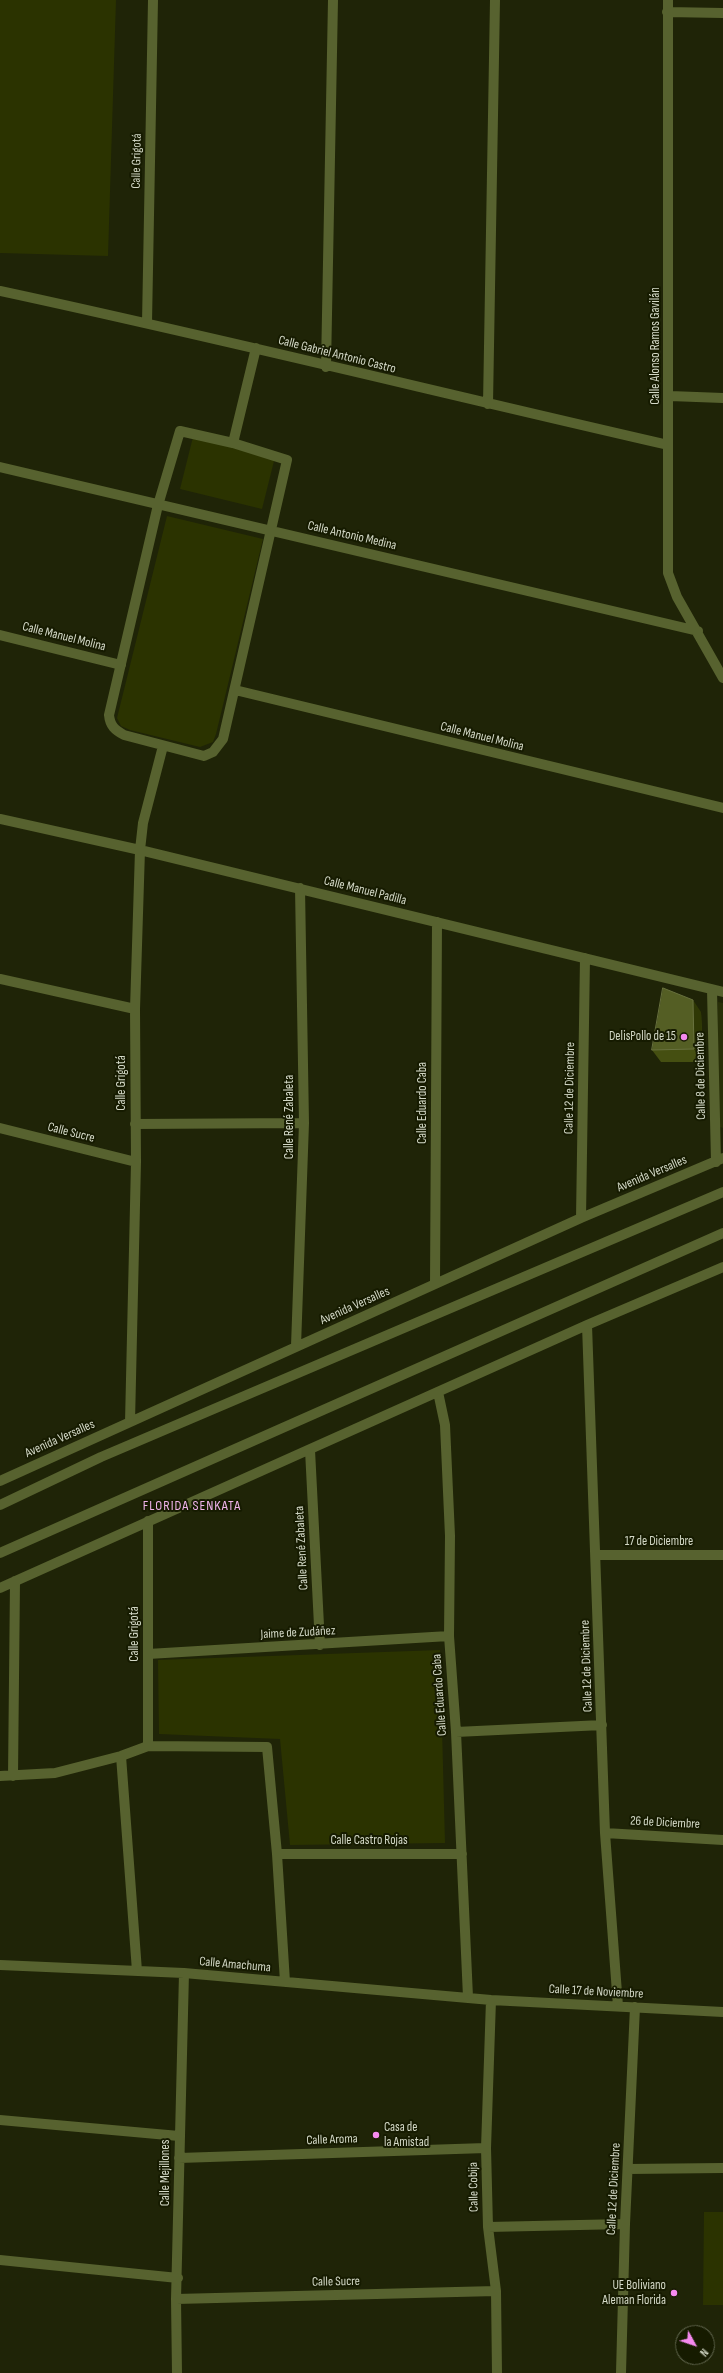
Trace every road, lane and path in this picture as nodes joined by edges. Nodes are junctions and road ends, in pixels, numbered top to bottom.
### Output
1 (153, 0) edge
2 (333, 0) edge
3 (495, 0) edge
4 (668, 0) edge
5 (667, 12) junction
6 (723, 13) edge
7 (0, 291) edge
8 (147, 323) junction
9 (256, 348) junction
10 (326, 366) junction
11 (670, 396) junction
12 (723, 398) edge
13 (488, 404) junction
14 (233, 443) junction
15 (668, 445) junction
16 (0, 467) edge
17 (158, 505) junction
18 (273, 530) junction
19 (698, 631) junction
20 (0, 635) edge
21 (122, 665) junction
22 (723, 678) edge
23 (235, 690) junction
24 (163, 746) junction
25 (723, 808) edge
26 (0, 819) edge
27 (140, 850) junction
28 (300, 888) junction
29 (437, 922) junction
30 (585, 958) junction
31 (0, 978) edge
32 (712, 990) junction
33 (723, 992) edge
34 (135, 1010) junction
35 (304, 1123) junction
36 (136, 1124) junction
37 (0, 1128) edge
38 (720, 1160) edge
39 (136, 1162) junction
40 (723, 1192) edge
41 (581, 1218) junction
42 (723, 1233) edge
43 (723, 1267) edge
44 (435, 1284) junction
45 (587, 1325) junction
46 (296, 1346) junction
47 (438, 1392) junction
48 (130, 1422) junction
49 (310, 1450) junction
50 (0, 1481) edge
51 (0, 1504) edge
52 (148, 1521) junction
53 (0, 1553) edge
54 (596, 1555) junction
55 (723, 1555) edge
56 (15, 1581) junction
57 (0, 1588) edge
58 (449, 1636) junction
59 (320, 1645) junction
60 (148, 1654) junction
61 (602, 1725) junction
62 (456, 1732) junction
63 (148, 1746) junction
64 (121, 1756) junction
65 (0, 1776) edge
66 (13, 1776) junction
67 (605, 1833) junction
68 (723, 1840) edge
69 (277, 1854) junction
70 (462, 1854) junction
71 (0, 1965) edge
72 (137, 1971) junction
73 (184, 1973) junction
74 (285, 1982) junction
75 (468, 1997) junction
76 (491, 2000) junction
77 (618, 2006) junction
78 (635, 2007) junction
79 (723, 2012) edge
80 (0, 2120) edge
81 (179, 2136) junction
82 (486, 2148) junction
83 (179, 2158) junction
84 (723, 2168) edge
85 (628, 2169) junction
86 (625, 2224) junction
87 (488, 2227) junction
88 (0, 2260) edge
89 (178, 2278) junction
90 (496, 2291) junction
91 (176, 2299) junction
92 (177, 2373) edge
93 (497, 2373) edge
94 (621, 2373) edge

1 - 8 street, Calle Grigotá
2 - 10 street
3 - 13 street
4 - 5 street, Calle Alonso Ramos Gavilán
5 - 6 street
5 - 11 street, Calle Alonso Ramos Gavilán
7 - 8 street, Calle Gabriel Antonio Castro
8 - 9 street, Calle Gabriel Antonio Castro
9 - 10 street, Calle Gabriel Antonio Castro
9 - 14 street
10 - 13 street, Calle Gabriel Antonio Castro
11 - 12 street
11 - 15 street, Calle Alonso Ramos Gavilán
13 - 15 street, Calle Gabriel Antonio Castro
14 - 17 street
14 - 18 street
15 - 19 street, Calle Alonso Ramos Gavilán
16 - 17 street, Calle Antonio Medina
17 - 18 street, Calle Antonio Medina
17 - 21 street
18 - 19 street, Calle Antonio Medina
18 - 23 street
19 - 22 street, Calle Alonso Ramos Gavilán
20 - 21 street, Calle Manuel Molina
21 - 24 street
23 - 24 street
23 - 25 street, Calle Manuel Molina
24 - 27 street, Calle Grigotá
26 - 27 street, Calle Manuel Padilla
27 - 28 street, Calle Manuel Padilla
27 - 34 street, Calle Grigotá
28 - 29 street, Calle Manuel Padilla
28 - 35 street, Calle René Zabaleta
29 - 30 street, Calle Manuel Padilla
29 - 44 street, Calle Eduardo Caba
30 - 32 street, Calle Manuel Padilla
30 - 41 street, Calle 12 de Diciembre
31 - 34 street
32 - 33 street, Calle Manuel Padilla
32 - 38 street, Calle 8 de Diciembre
34 - 36 street, Calle Grigotá
35 - 36 street
35 - 46 street, Calle René Zabaleta
36 - 39 street, Calle Grigotá
37 - 39 street, Calle Sucre
38 - 41 street, Avenida Versalles
39 - 48 street, Calle Grigotá
40 - 51 street
41 - 44 street, Avenida Versalles
42 - 53 street
43 - 45 street
44 - 46 street, Avenida Versalles
45 - 47 street
45 - 54 street, Calle 12 de Diciembre
46 - 48 street, Avenida Versalles
47 - 49 street
47 - 58 street, Calle Eduardo Caba
48 - 50 street, Avenida Versalles
49 - 52 street
49 - 59 street, Calle René Zabaleta
52 - 56 street
52 - 60 street, Calle Grigotá
54 - 55 street, 17 de Diciembre
54 - 61 street, Calle 12 de Diciembre
56 - 57 street
56 - 66 street
58 - 59 street, Jaime de Zudáñez
58 - 62 street, Calle Eduardo Caba
59 - 60 street, Jaime de Zudáñez
60 - 63 street, Calle Grigotá
61 - 62 street
61 - 67 street, Calle 12 de Diciembre
62 - 70 street, Calle Eduardo Caba
63 - 64 street
63 - 69 street
64 - 66 street
64 - 72 street
65 - 66 street
67 - 68 street, 26 de Diciembre
67 - 77 street, Calle 12 de Diciembre
69 - 70 street, Calle Castro Rojas
69 - 74 street
70 - 75 street, Calle Eduardo Caba
71 - 72 street, Calle Amachuma
72 - 73 street, Calle Amachuma
73 - 74 street, Calle Amachuma
73 - 81 street, Calle Mejillones
74 - 75 street, Calle Amachuma
75 - 76 street, Calle 17 de Noviembre
76 - 77 street, Calle 17 de Noviembre
76 - 82 street, Calle Cobija
77 - 78 street, Calle 17 de Noviembre
78 - 79 street, Calle 17 de Noviembre
78 - 85 street, Calle 12 de Diciembre
80 - 81 street
81 - 83 street, Calle Mejillones
82 - 83 street, Calle Aroma
82 - 87 street, Calle Cobija
83 - 89 street, Calle Mejillones
84 - 85 street
85 - 86 street, Calle 12 de Diciembre
86 - 87 street
86 - 94 street, Calle 12 de Diciembre
87 - 90 street, Calle Cobija
88 - 89 street
89 - 91 street, Calle Mejillones
90 - 91 street, Calle Sucre
90 - 93 street, Calle Cobija
91 - 92 street, Calle Mejillones

